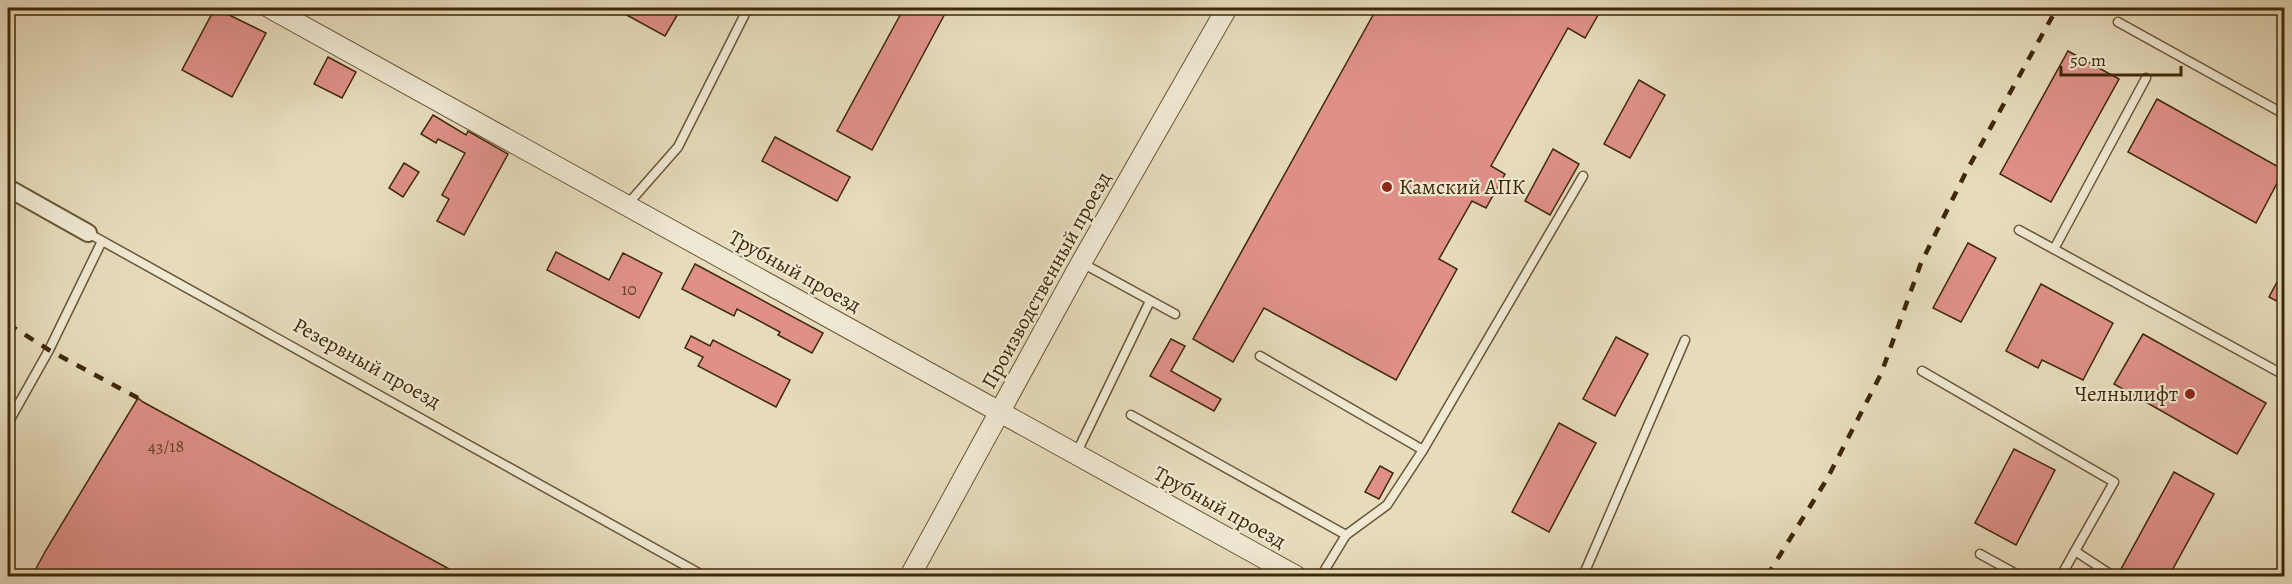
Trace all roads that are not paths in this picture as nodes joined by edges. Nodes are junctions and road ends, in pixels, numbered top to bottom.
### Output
1 (270, 8) edge
2 (748, 8) edge
3 (1227, 8) edge
4 (2118, 22) dead end
5 (2146, 78) dead end
6 (2284, 114) edge
7 (1583, 176) dead end
8 (8, 188) edge
9 (627, 205) junction
10 (2019, 230) dead end
11 (95, 237) junction
12 (2054, 249) junction
13 (1081, 263) junction
14 (1150, 301) junction
15 (1175, 314) dead end
16 (1685, 340) dead end
17 (1260, 356) dead end
18 (1923, 371) dead end
19 (2284, 375) edge
20 (1001, 413) junction
21 (1131, 415) dead end
22 (8, 423) edge
23 (1423, 450) junction
24 (1075, 454) junction
25 (1346, 535) junction
26 (2075, 551) junction
27 (1980, 554) dead end
28 (704, 576) edge
29 (910, 576) edge
30 (1296, 576) edge
31 (1321, 576) edge
32 (1583, 576) edge
33 (2020, 576) edge
34 (2061, 576) edge
35 (2113, 576) edge

1 - 9 street, Трубный проезд
2 - 9 lane
3 - 13 street, Производственный проезд
4 - 6 lane
5 - 12 lane
7 - 23 lane
8 - 11 street, Резервный проезд
9 - 20 street, Трубный проезд
10 - 12 lane
11 - 22 lane
11 - 28 lane, Резервный проезд
12 - 19 lane
13 - 14 lane
13 - 20 street, Производственный проезд
14 - 15 lane
14 - 24 lane
16 - 32 lane
17 - 23 lane
18 - 26 lane
20 - 24 street, Трубный проезд
20 - 29 street, Производственный проезд
21 - 25 lane
23 - 25 lane
24 - 30 street, Трубный проезд
25 - 31 lane
26 - 34 lane
26 - 35 lane
27 - 33 lane

